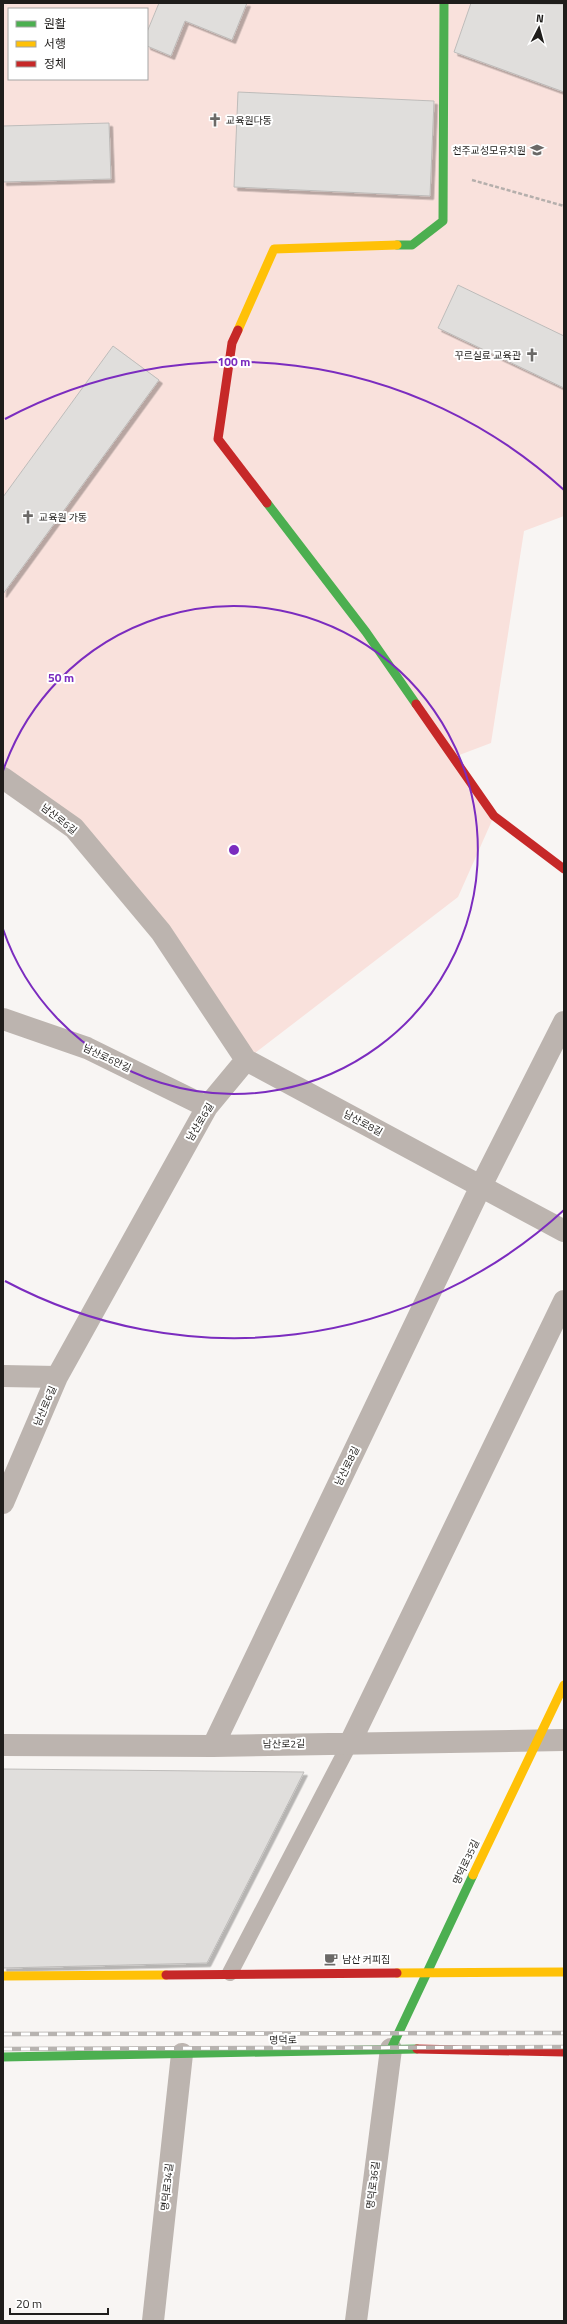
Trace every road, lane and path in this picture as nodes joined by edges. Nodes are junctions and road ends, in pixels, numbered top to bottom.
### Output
1 (444, 3) edge
2 (442, 172) junction
3 (564, 206) edge
4 (3, 778) edge
5 (564, 869) edge
6 (3, 1019) edge
7 (564, 1022) edge
8 (246, 1060) junction
9 (207, 1107) junction
10 (481, 1186) junction
11 (564, 1231) edge
12 (564, 1301) edge
13 (3, 1376) edge
14 (57, 1377) junction
15 (3, 1503) edge
16 (564, 1685) edge
17 (536, 1740) junction
18 (564, 1740) edge
19 (350, 1743) junction
20 (3, 1745) edge
21 (213, 1746) junction
22 (427, 1971) junction
23 (564, 1972) edge
24 (230, 1973) junction
25 (3, 1976) edge
26 (391, 2049) junction
27 (564, 2052) edge
28 (182, 2054) junction
29 (3, 2057) edge
30 (153, 2321) edge
31 (356, 2321) edge

1 - 2 street
2 - 3 path
2 - 5 street
4 - 8 street, 남산로6길
6 - 9 street, 남산로6안길
7 - 10 street, 남산로8길
8 - 9 street, 남산로6길
8 - 10 street, 남산로8길
9 - 14 street, 남산로6길
10 - 11 street
10 - 21 street, 남산로8길
12 - 19 street
13 - 14 street
14 - 15 street, 남산로6길
16 - 17 street, 명덕로35길
17 - 18 street, 남산로2길
17 - 19 street, 남산로2길
17 - 22 street, 명덕로35길
19 - 21 street, 남산로2길
19 - 24 lane
20 - 21 street, 남산로2길
22 - 23 street
22 - 24 street
22 - 26 street, 명덕로35길
24 - 25 street
26 - 27 street, 명덕로
26 - 28 street, 명덕로
26 - 31 street, 명덕로36길
28 - 29 street, 명덕로
28 - 30 street, 명덕로34길

